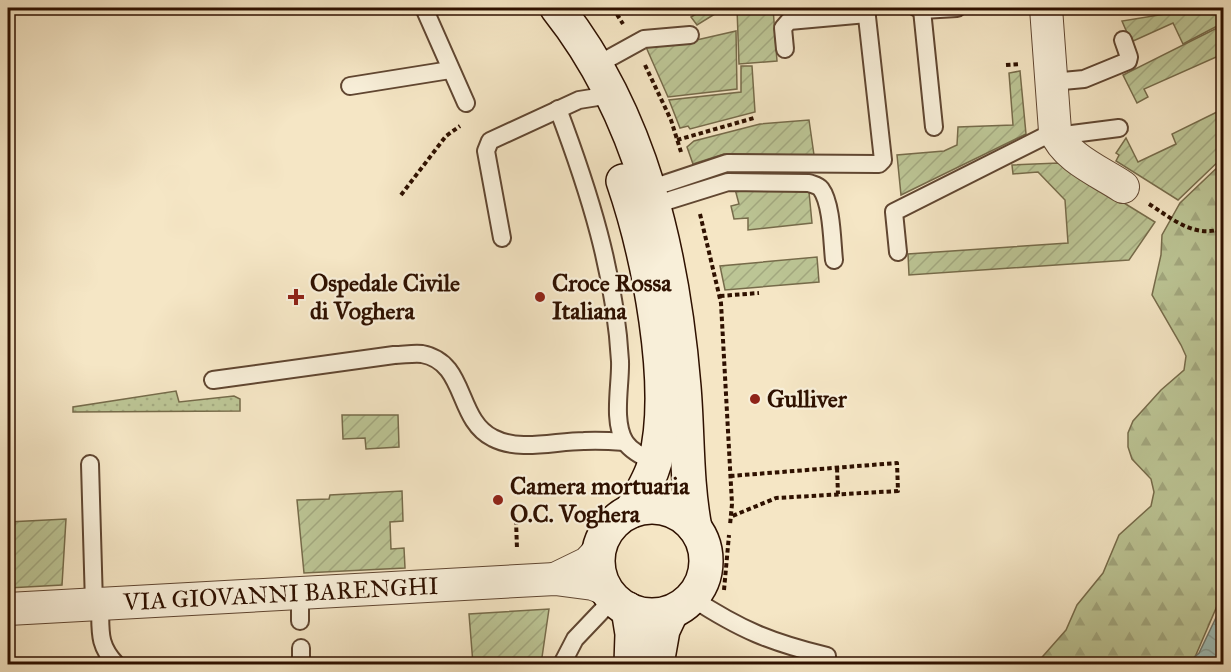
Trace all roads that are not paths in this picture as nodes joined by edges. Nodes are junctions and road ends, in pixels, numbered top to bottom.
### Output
1 (424, 8) edge
2 (538, 8) edge
3 (557, 8) edge
4 (957, 8) edge
5 (1046, 8) edge
6 (919, 9) edge
7 (867, 11) edge
8 (690, 35) dead end
9 (1123, 40) dead end
10 (785, 49) dead end
11 (450, 70) junction
12 (1052, 82) junction
13 (350, 86) dead end
14 (600, 89) junction
15 (466, 103) dead end
16 (558, 109) junction
17 (934, 127) dead end
18 (1119, 128) dead end
19 (1057, 135) junction
20 (1124, 187) road end
21 (641, 201) junction
22 (502, 238) dead end
23 (898, 252) dead end
24 (834, 260) dead end
25 (213, 380) dead end
26 (625, 442) junction
27 (655, 462) junction
28 (90, 464) dead end
29 (631, 511) junction
30 (695, 528) junction
31 (599, 551) junction
32 (555, 579) junction
33 (616, 599) junction
34 (97, 604) junction
35 (681, 605) junction
36 (8, 609) edge
37 (827, 656) dead end
38 (116, 664) edge
39 (562, 664) edge
40 (632, 664) edge
41 (657, 664) edge

1 - 11 lane
2 - 14 main road
3 - 14 main road
4 - 6 lane
5 - 12 street
6 - 17 lane
7 - 10 lane
7 - 21 lane
8 - 14 lane
9 - 12 lane
11 - 13 lane
11 - 15 lane
12 - 19 street
14 - 16 lane
14 - 21 main road
16 - 22 lane
16 - 26 lane
18 - 19 lane
19 - 20 street
19 - 23 lane
21 - 24 lane
21 - 27 main road
21 - 30 main road
25 - 26 lane
26 - 27 lane
27 - 29 main road
28 - 34 lane
29 - 30 main road
29 - 31 main road
30 - 35 main road
31 - 32 street, VIA GIOVANNI BARENGHI
31 - 33 main road
32 - 33 street, VIA GIOVANNI BARENGHI
32 - 34 street, VIA GIOVANNI BARENGHI
33 - 35 main road
33 - 39 lane
33 - 40 main road
34 - 36 street, VIA GIOVANNI BARENGHI
34 - 38 lane
35 - 37 lane
35 - 41 main road

